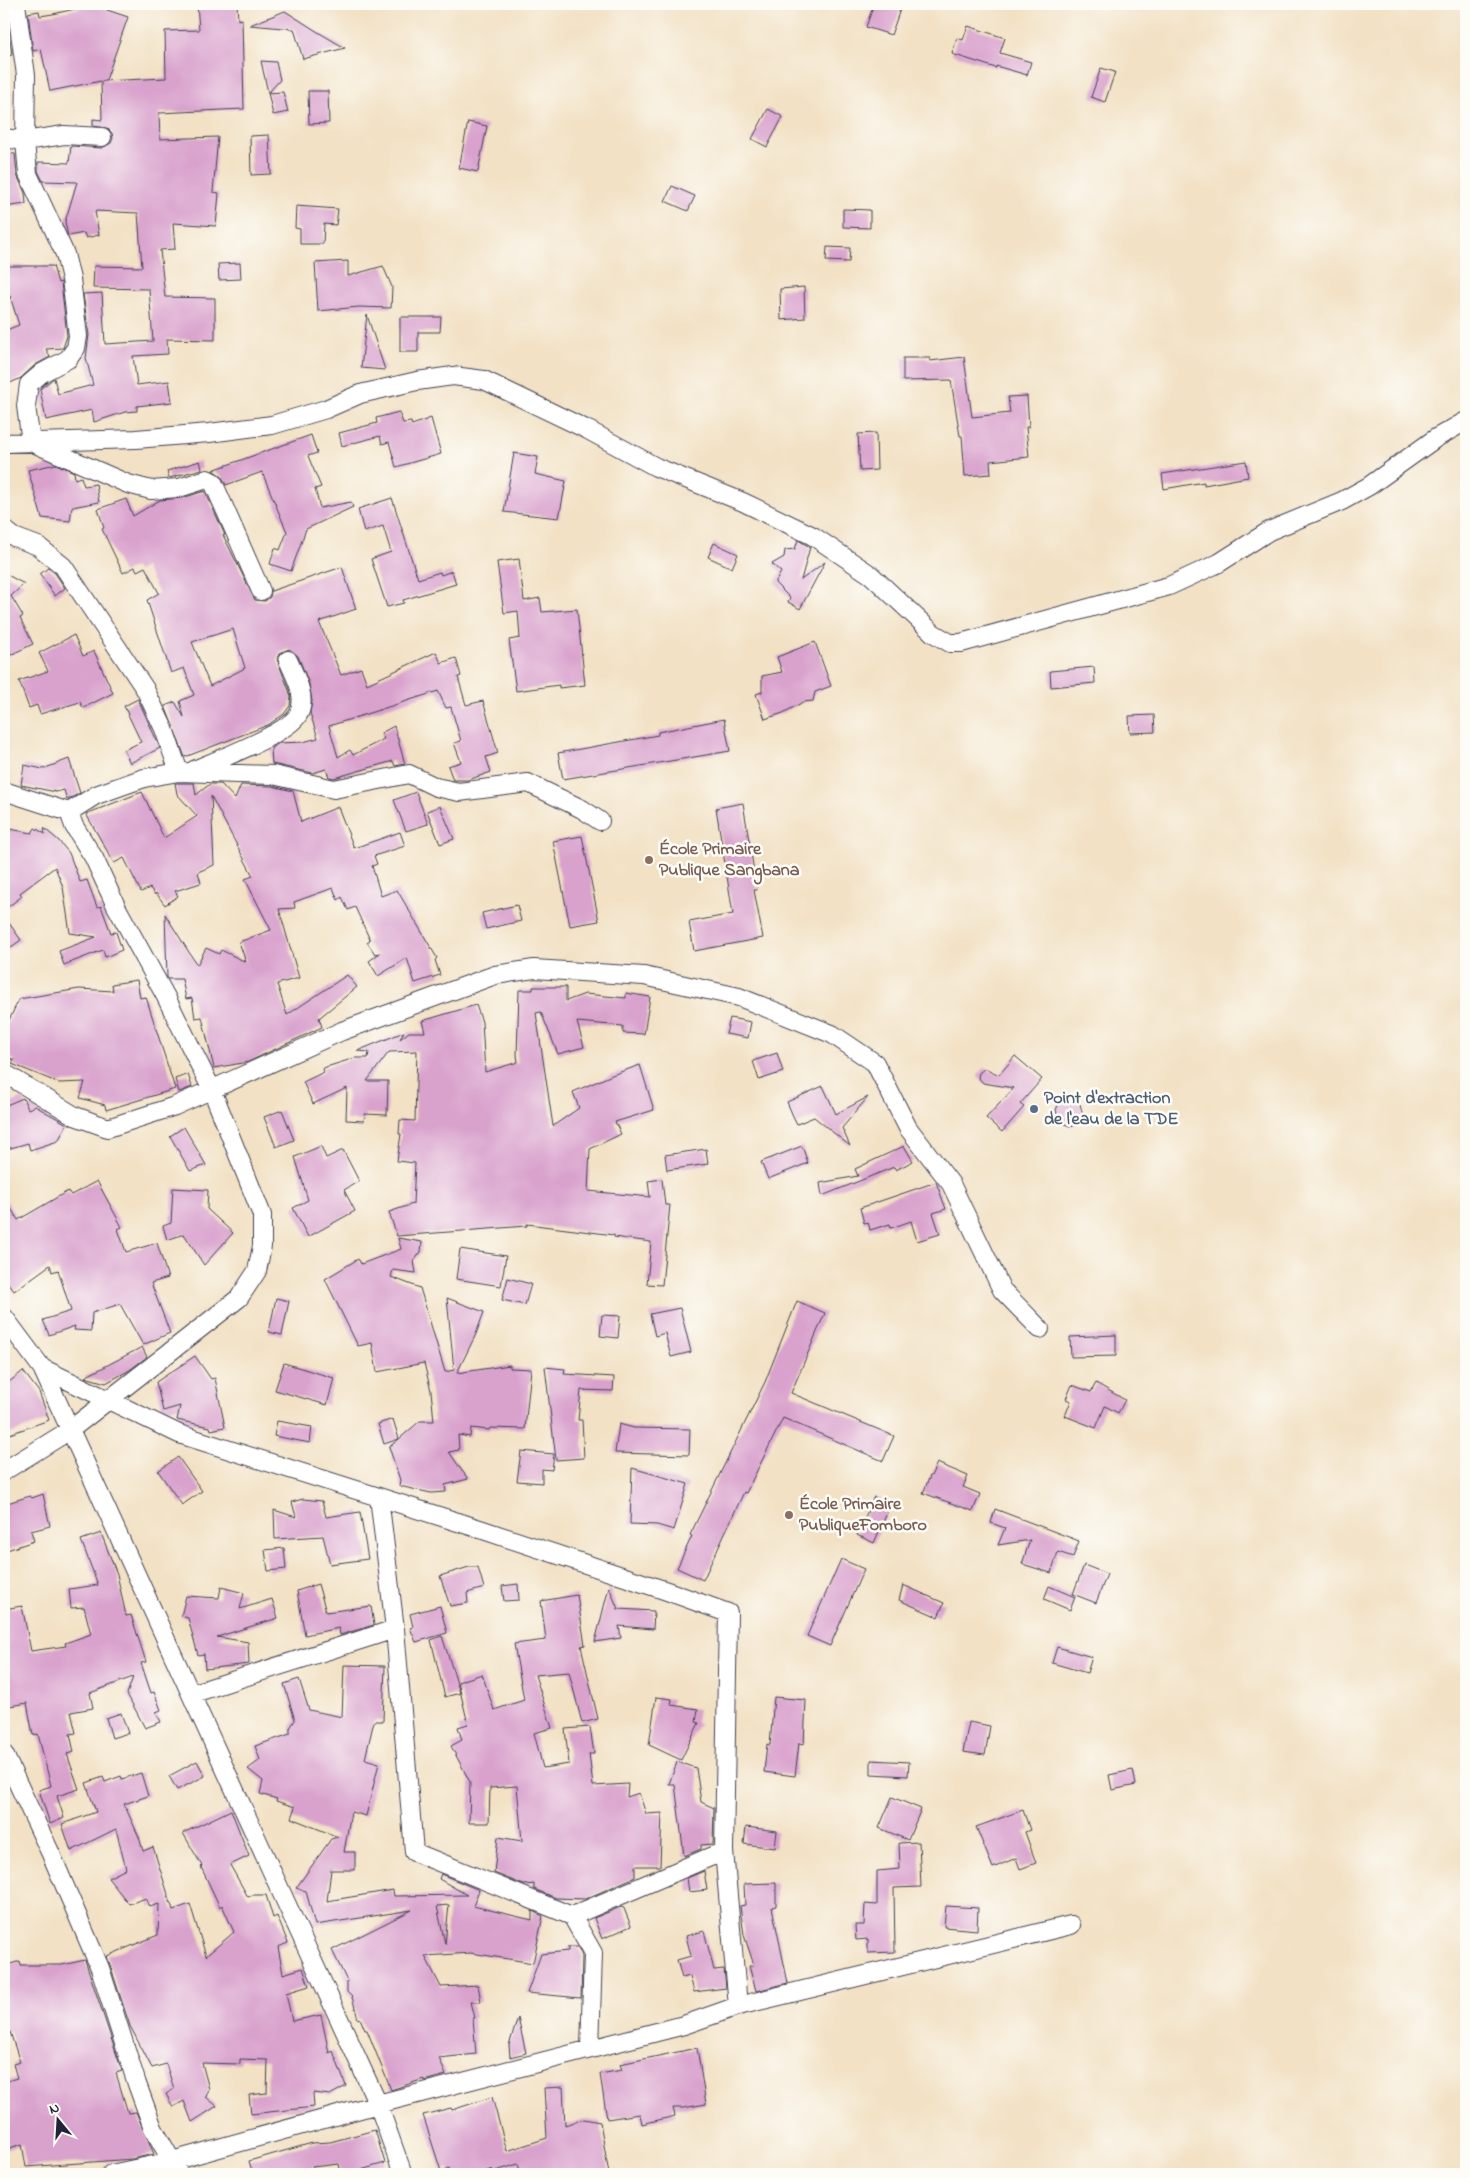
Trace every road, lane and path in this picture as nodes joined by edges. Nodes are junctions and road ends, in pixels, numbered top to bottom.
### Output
1 (16, 4) edge
2 (102, 137) dead end
3 (4, 138) edge
4 (25, 141) junction
5 (1466, 421) edge
6 (31, 442) junction
7 (4, 443) edge
8 (4, 529) edge
9 (261, 590) dead end
10 (288, 660) dead end
11 (185, 771) junction
12 (4, 791) edge
13 (69, 812) junction
14 (600, 821) dead end
15 (4, 1073) edge
16 (212, 1090) junction
17 (4, 1317) edge
18 (1040, 1329) dead end
19 (42, 1368) junction
20 (109, 1400) junction
21 (70, 1430) junction
22 (4, 1471) edge
23 (379, 1497) junction
24 (395, 1629) junction
25 (190, 1694) junction
26 (4, 1754) edge
27 (724, 1850) junction
28 (572, 1916) junction
29 (1072, 1925) dead end
30 (738, 2006) junction
31 (590, 2049) junction
32 (378, 2104) junction
33 (175, 2168) edge
34 (111, 2174) edge
35 (403, 2174) edge

1 - 4 street
2 - 4 street
3 - 4 street
4 - 6 street
5 - 6 street
6 - 7 street
6 - 9 street
8 - 11 street
10 - 11 street
11 - 13 street
11 - 14 street
12 - 13 street
13 - 16 street
15 - 16 street
16 - 18 street
16 - 20 street
17 - 19 street
19 - 20 street
19 - 21 street
20 - 21 street
20 - 23 street
21 - 22 street
21 - 25 street
23 - 24 street
23 - 27 street
24 - 25 street
24 - 28 street
25 - 32 street
26 - 33 street
27 - 28 street
27 - 30 street
28 - 31 street
29 - 30 street
30 - 31 street
31 - 32 street
32 - 33 street
32 - 35 street
33 - 34 street

